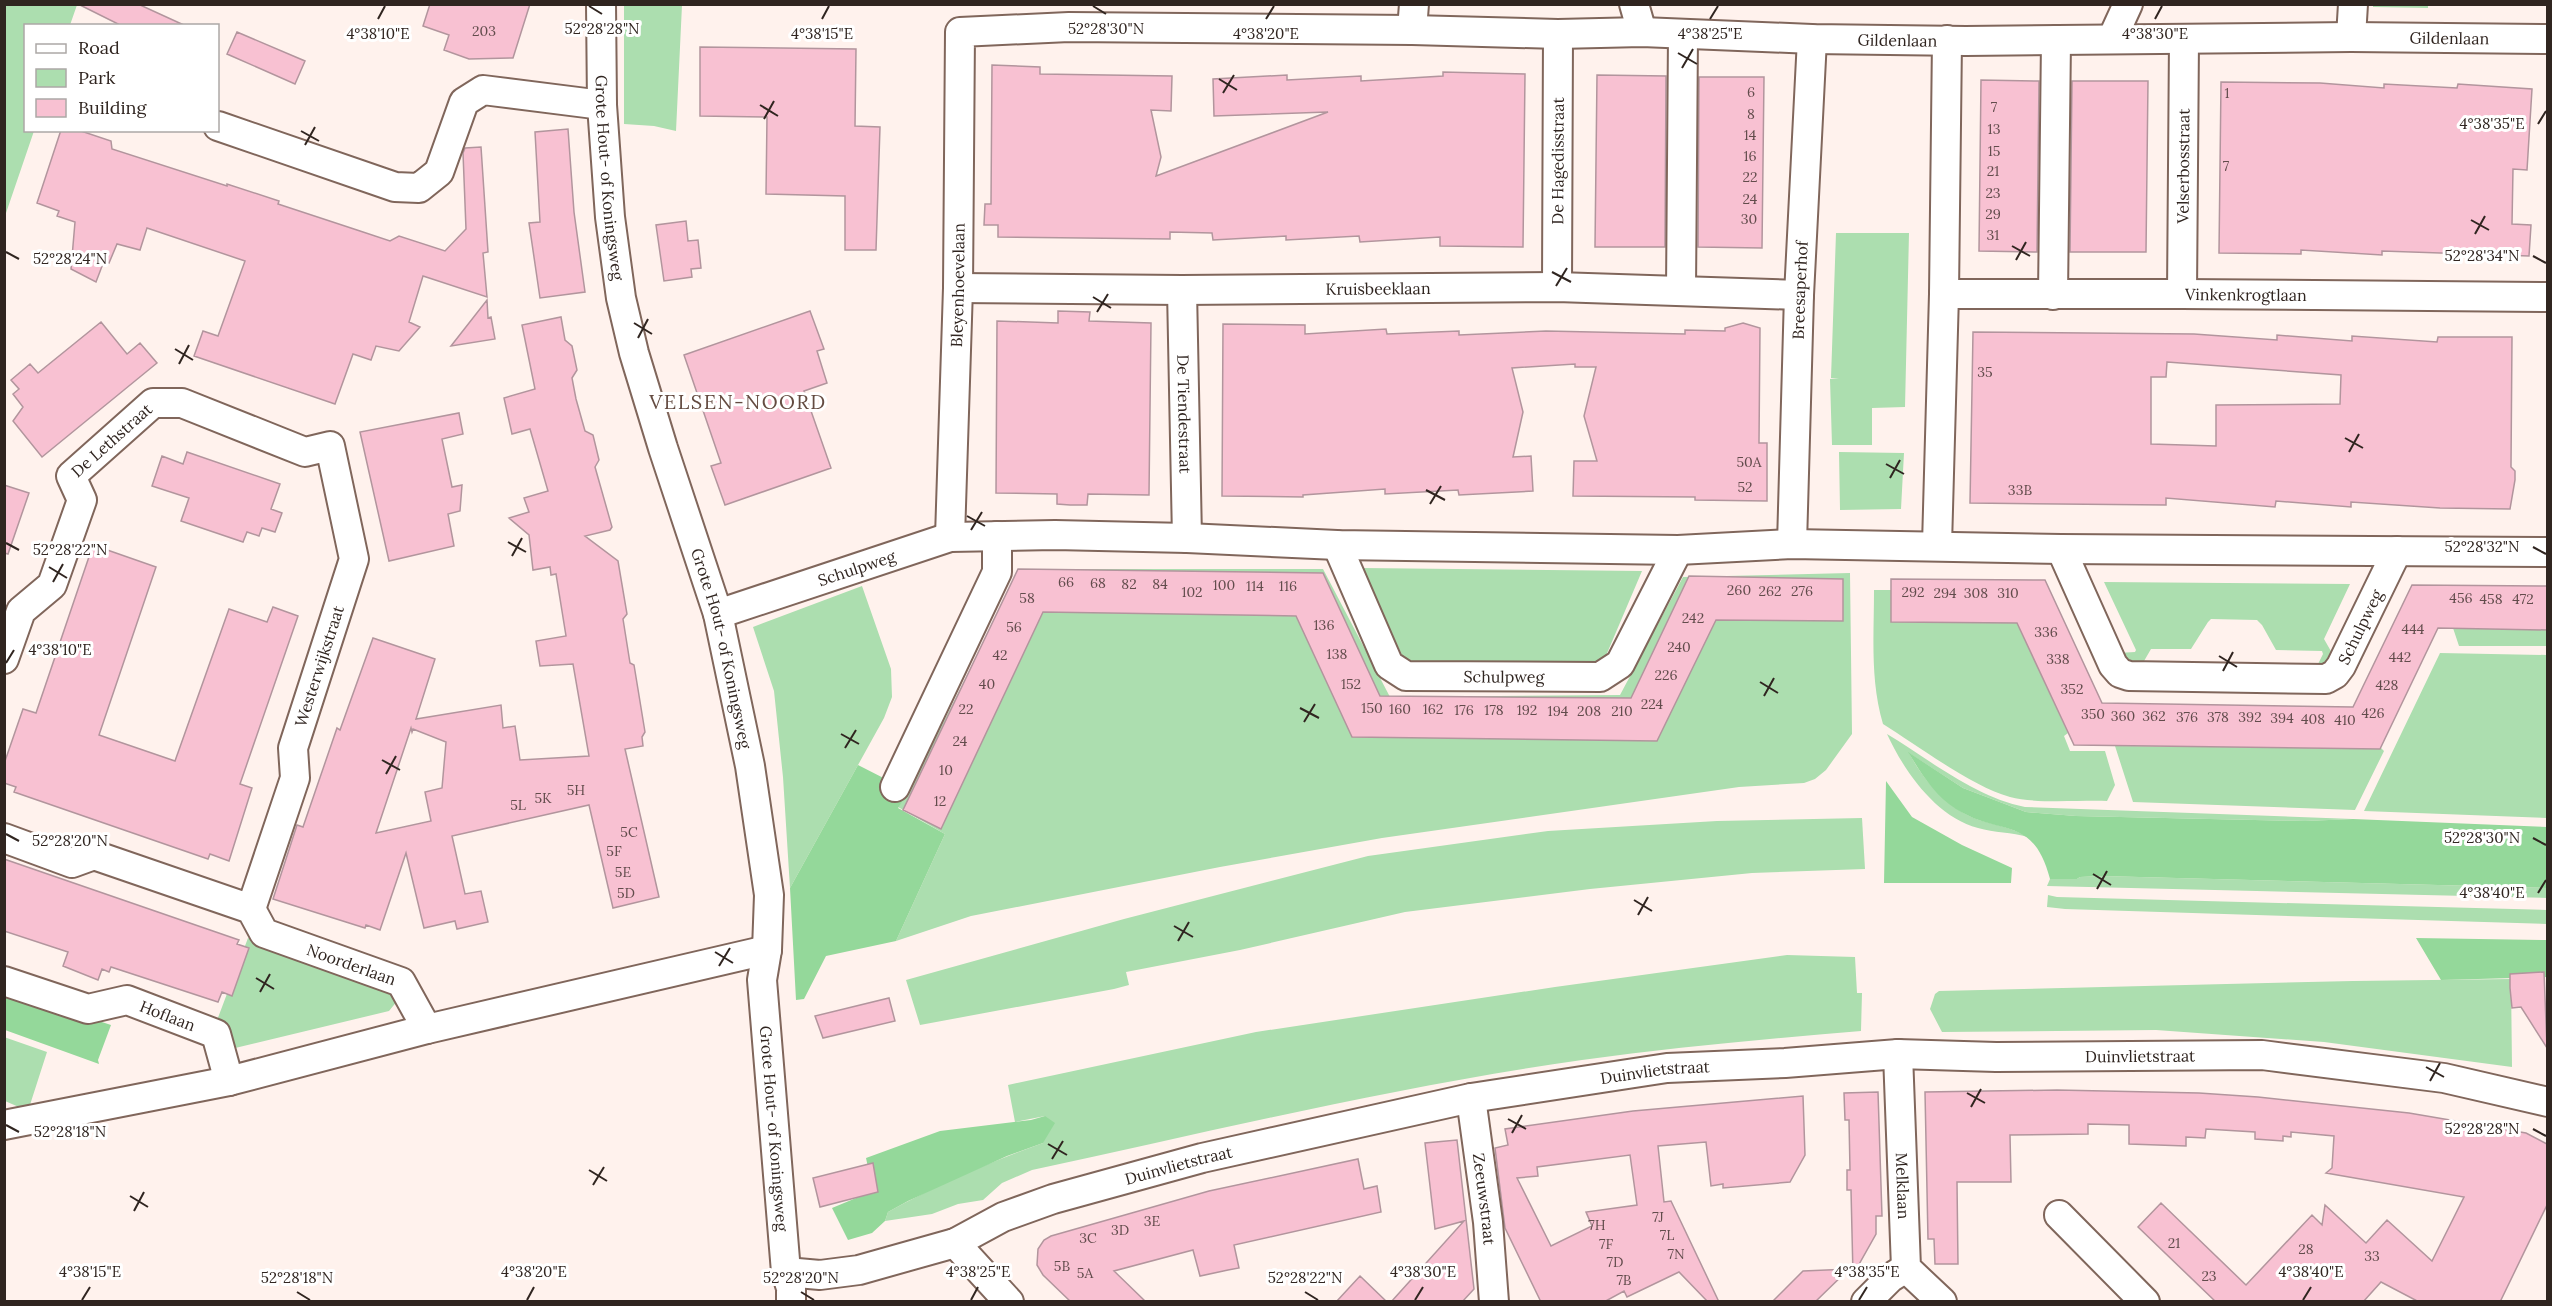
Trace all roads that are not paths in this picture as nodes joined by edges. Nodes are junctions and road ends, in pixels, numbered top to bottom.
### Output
1 (601, 4) edge
2 (1634, 4) edge
3 (2128, 4) edge
4 (2353, 4) edge
5 (1069, 16) edge
6 (1413, 17) edge
7 (960, 32) joint
8 (1642, 32) junction
9 (1558, 34) junction
10 (1683, 35) junction
11 (2351, 37) junction
12 (1812, 39) junction
13 (2112, 39) junction
14 (2184, 39) junction
15 (2547, 39) edge
16 (1947, 40) junction
17 (2056, 40) junction
18 (602, 105) junction
19 (219, 126) edge
20 (1557, 287) junction
21 (958, 288) junction
22 (1182, 290) junction
23 (1681, 290) junction
24 (1944, 294) junction
25 (2182, 294) junction
26 (1798, 295) junction
27 (2053, 295) junction
28 (2547, 297) edge
29 (182, 403) joint
30 (950, 537) junction
31 (997, 537) junction
32 (1187, 538) junction
33 (1792, 544) junction
34 (1337, 545) junction
35 (1937, 545) junction
36 (2061, 549) junction
37 (1678, 550) junction
38 (2397, 551) junction
39 (2547, 552) edge
40 (718, 614) junction
41 (4, 659) edge
42 (895, 788) dead end
43 (4, 838) edge
44 (251, 909) junction
45 (767, 950) junction
46 (4, 981) edge
47 (427, 1029) junction
48 (1898, 1054) junction
49 (229, 1081) junction
50 (1471, 1098) junction
51 (2547, 1102) edge
52 (4, 1125) edge
53 (2059, 1215) dead end
54 (956, 1243) junction
55 (1906, 1268) junction
56 (786, 1272) junction
57 (790, 1302) edge
58 (1009, 1302) edge
59 (1494, 1302) edge
60 (1866, 1302) edge
61 (1942, 1302) edge
62 (2145, 1302) edge

1 - 18 street, Grote Hout- of Koningsweg
2 - 8 street
3 - 13 street
4 - 11 street
5 - 6 street, Gildenlaan
5 - 7 street, Gildenlaan
6 - 9 street, Gildenlaan
7 - 21 street, Bleyenhoevelaan
8 - 9 street, Gildenlaan
8 - 10 street, Gildenlaan
9 - 20 street, De Hagedisstraat
10 - 12 street, Gildenlaan
10 - 23 street
11 - 14 street, Gildenlaan
11 - 15 street, Gildenlaan
12 - 16 street, Gildenlaan
12 - 26 street, Breesaperhof
13 - 14 street, Gildenlaan
13 - 17 street, Gildenlaan
14 - 25 street, Velserbosstraat
16 - 17 street, Gildenlaan
16 - 24 street
17 - 27 street
18 - 19 street
18 - 40 street, Grote Hout- of Koningsweg
20 - 22 street, Kruisbeeklaan
20 - 23 street, Kruisbeeklaan
21 - 22 street, Kruisbeeklaan
21 - 30 street, Bleyenhoevelaan
22 - 32 street, De Tiendestraat
23 - 26 street, Kruisbeeklaan
24 - 27 street, Vinkenkrogtlaan
24 - 35 street
25 - 27 street, Vinkenkrogtlaan
25 - 28 street, Vinkenkrogtlaan
26 - 33 street, Breesaperhof
29 - 41 street, De Lethstraat
29 - 44 street, Westerwijkstraat
30 - 31 street, Schulpweg
30 - 40 street, Schulpweg
31 - 32 street, Schulpweg
31 - 42 street
32 - 34 street, Schulpweg
33 - 35 street, Schulpweg
33 - 37 street, Schulpweg
34 - 37 street, Schulpweg
34 - 37 street, Schulpweg
35 - 36 street, Schulpweg
36 - 38 street, Schulpweg
36 - 38 street, Schulpweg
38 - 39 street, Schulpweg
40 - 45 street, Grote Hout- of Koningsweg
43 - 44 street
44 - 47 street, Noorderlaan
45 - 47 street
45 - 56 street, Grote Hout- of Koningsweg
46 - 49 street, Hoflaan
47 - 49 street
48 - 50 street, Duinvlietstraat
48 - 51 street, Duinvlietstraat
48 - 55 street, Melklaan
49 - 52 street
50 - 54 street, Duinvlietstraat
50 - 59 street, Zeeuwstraat
53 - 62 street
54 - 56 street, Duinvlietstraat
54 - 58 street
55 - 60 street
55 - 61 street
56 - 57 street, Grote Hout- of Koningsweg

